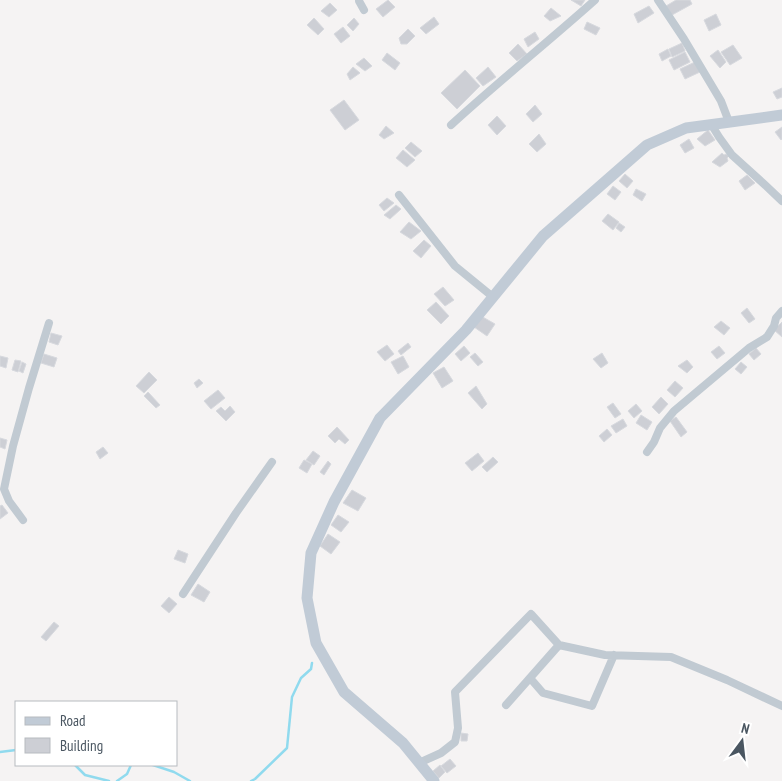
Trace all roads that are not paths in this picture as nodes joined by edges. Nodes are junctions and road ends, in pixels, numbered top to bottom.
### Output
1 (359, 0) edge
2 (595, 0) edge
3 (658, 0) edge
4 (364, 10) dead end
5 (782, 114) edge
6 (729, 122) junction
7 (711, 124) junction
8 (451, 125) dead end
9 (399, 195) dead end
10 (782, 201) edge
11 (492, 297) junction
12 (782, 311) edge
13 (49, 323) dead end
14 (647, 452) dead end
15 (272, 462) dead end
16 (23, 520) dead end
17 (183, 594) dead end
18 (559, 645) junction
19 (614, 655) junction
20 (530, 678) junction
21 (506, 705) dead end
22 (782, 706) edge
23 (419, 763) junction
24 (434, 781) edge

1 - 4 street
2 - 8 street
3 - 6 street
5 - 6 street
6 - 7 street
7 - 10 street
7 - 11 street
9 - 11 street
11 - 23 street
12 - 14 street
13 - 16 street
15 - 17 street
18 - 19 street
18 - 20 street
18 - 23 street
19 - 20 street
19 - 22 street
20 - 21 street
23 - 24 street

